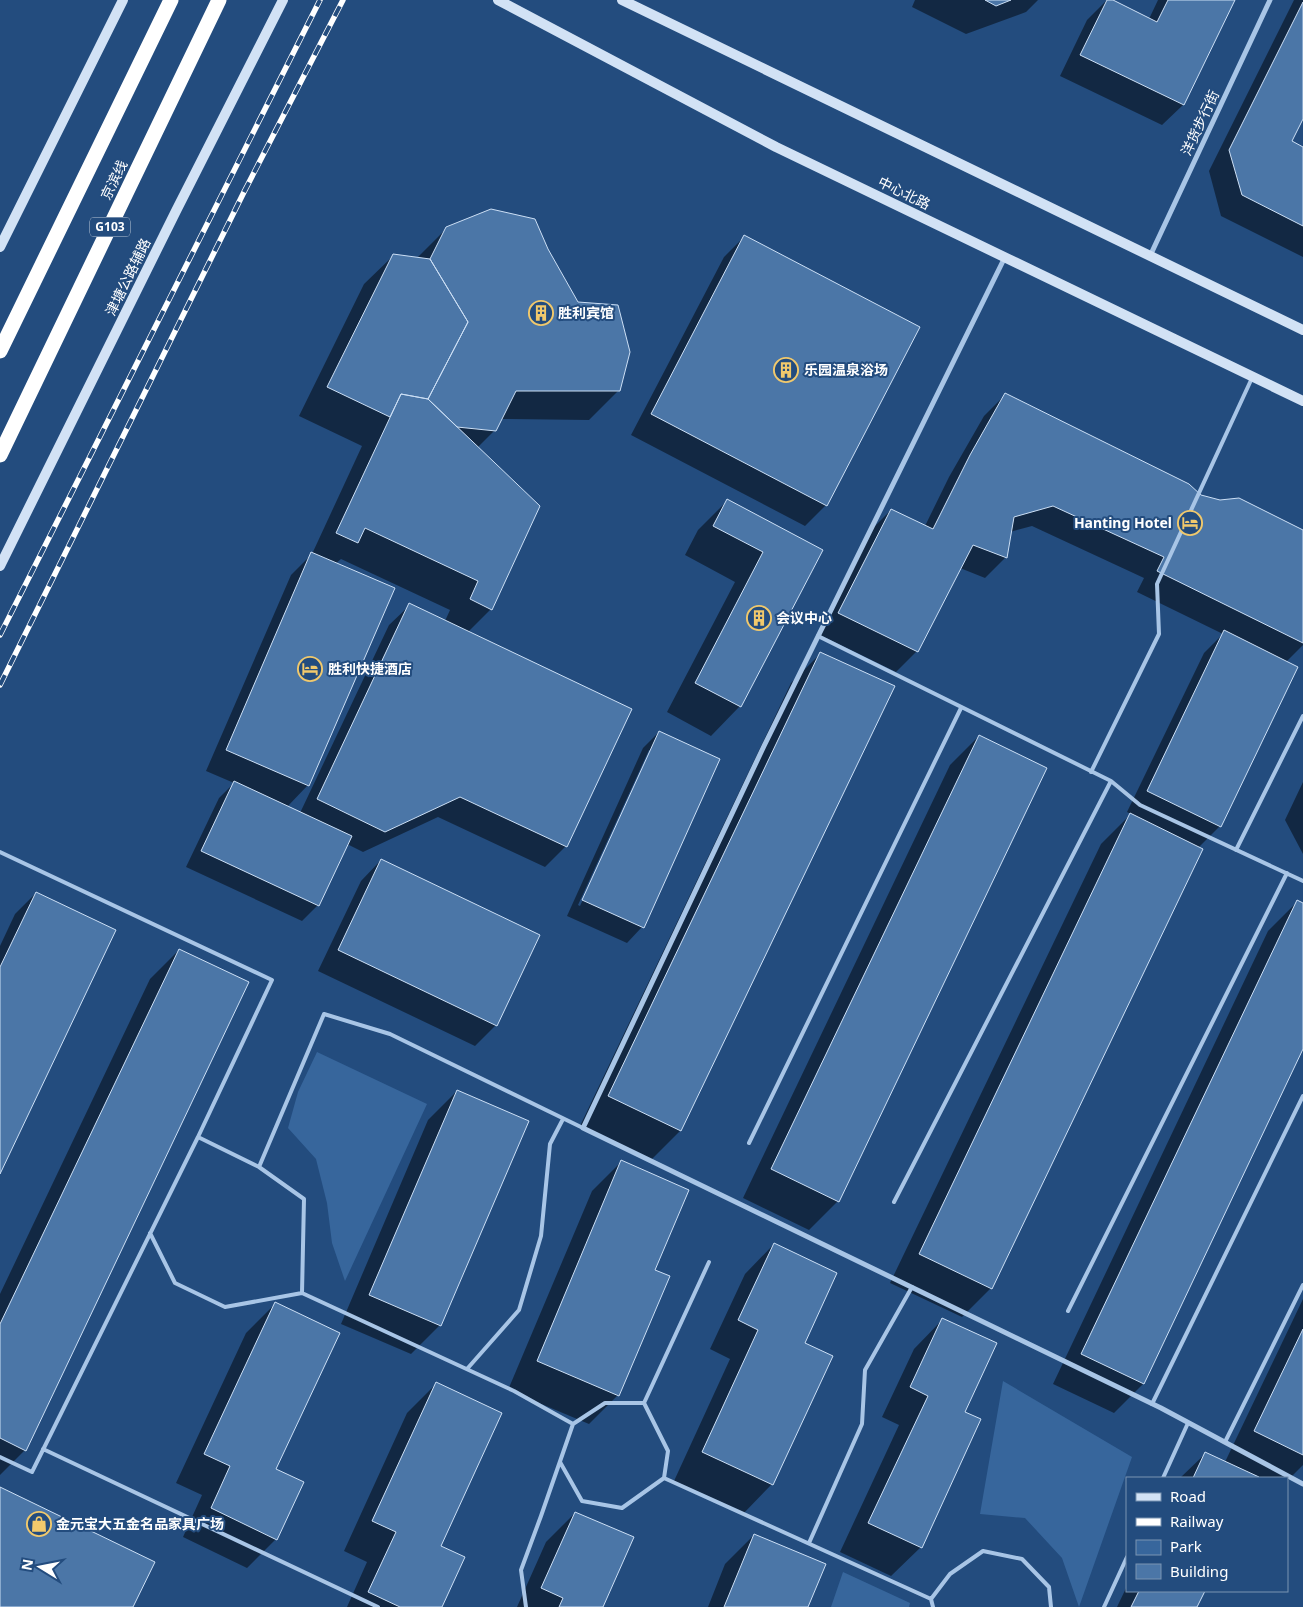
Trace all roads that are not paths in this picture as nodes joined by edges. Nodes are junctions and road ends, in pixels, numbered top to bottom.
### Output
1 (122, 0) edge
2 (171, 0) edge
3 (219, 0) edge
4 (283, 0) edge
5 (287, 0) edge
6 (498, 0) edge
7 (622, 0) edge
8 (1270, 0) edge
9 (273, 20) junction
10 (0, 247) edge
11 (1150, 256) junction
12 (1006, 257) junction
13 (1303, 330) edge
14 (0, 351) edge
15 (1253, 376) junction
16 (1303, 401) edge
17 (0, 455) edge
18 (0, 566) edge
19 (818, 636) junction
20 (961, 708) junction
21 (1303, 716) edge
22 (1091, 772) junction
23 (1111, 781) junction
24 (1236, 850) junction
25 (0, 852) edge
26 (1286, 873) junction
27 (1303, 881) edge
28 (1303, 1096) edge
29 (563, 1119) junction
30 (582, 1128) junction
31 (198, 1137) junction
32 (749, 1143) dead end
33 (259, 1167) junction
34 (894, 1202) dead end
35 (150, 1233) junction
36 (710, 1262) dead end
37 (1303, 1285) edge
38 (912, 1287) junction
39 (302, 1293) junction
40 (1068, 1311) dead end
41 (467, 1369) junction
42 (644, 1403) junction
43 (1152, 1404) junction
44 (1188, 1423) junction
45 (573, 1424) junction
46 (1225, 1442) junction
47 (43, 1449) junction
48 (0, 1457) edge
49 (560, 1462) junction
50 (1163, 1477) edge
51 (664, 1478) junction
52 (1303, 1484) edge
53 (809, 1543) junction
54 (1126, 1559) edge
55 (931, 1598) junction
56 (378, 1607) edge
57 (526, 1607) edge
58 (934, 1607) edge
59 (1051, 1607) edge
60 (1104, 1607) edge

1 - 10 main road
2 - 14 highway, 京滨线
3 - 17 highway, 京滨线 / G103
4 - 9 main road, 津塘公路辅路
5 - 9 main road
6 - 12 main road, 中心北路
7 - 11 main road
8 - 11 street, 洋货步行街
9 - 18 main road, 津塘公路辅路
11 - 13 main road
12 - 15 main road, 中心北路
12 - 19 street
15 - 16 main road, 中心北路
15 - 22 lane
19 - 20 lane
19 - 30 street
20 - 22 lane
20 - 32 lane
21 - 24 lane
22 - 23 lane
23 - 24 lane
23 - 34 lane
24 - 26 lane
25 - 31 lane
26 - 27 lane
26 - 40 lane
28 - 43 lane
29 - 30 lane
29 - 33 lane
29 - 41 lane
30 - 38 street
31 - 33 lane
31 - 35 lane
33 - 39 lane
35 - 39 lane
35 - 47 lane
36 - 42 lane
37 - 46 lane
38 - 43 street
38 - 53 lane
39 - 41 lane
41 - 45 lane
42 - 45 lane
42 - 51 lane
43 - 44 street
44 - 46 street
44 - 50 lane
45 - 49 lane
46 - 52 street
47 - 48 lane
47 - 56 lane
49 - 51 lane
49 - 57 lane
51 - 53 lane
53 - 55 lane
54 - 60 lane
55 - 58 lane
55 - 59 lane

